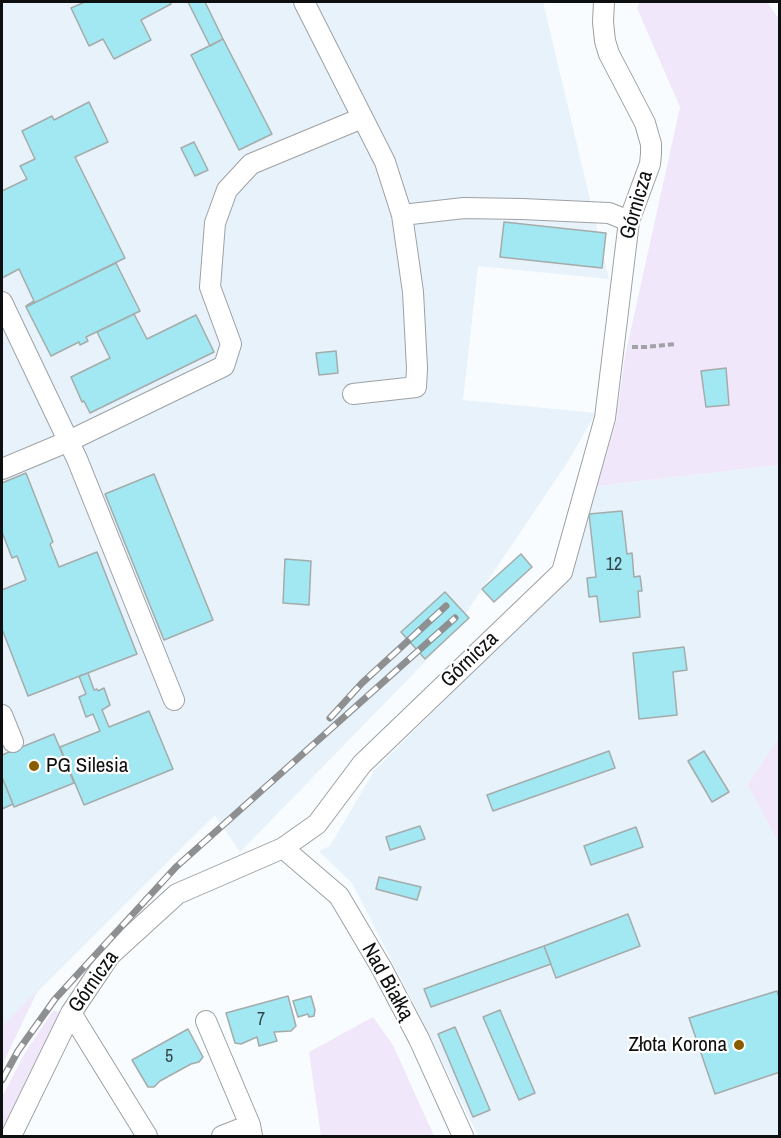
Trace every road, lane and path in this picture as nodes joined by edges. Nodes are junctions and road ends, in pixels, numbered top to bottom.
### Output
1 (304, 2) edge
2 (604, 2) edge
3 (363, 118) junction
4 (402, 215) junction
5 (629, 221) junction
6 (2, 302) edge
7 (676, 344) dead end
8 (613, 346) junction
9 (353, 394) dead end
10 (69, 441) junction
11 (2, 468) edge
12 (174, 700) dead end
13 (2, 716) edge
14 (13, 742) dead end
15 (283, 848) junction
16 (71, 1012) junction
17 (206, 1021) dead end
18 (251, 1131) edge
19 (11, 1137) edge
20 (147, 1137) edge
21 (222, 1137) edge
22 (463, 1137) edge

1 - 3 lane
2 - 5 lane, Górnicza
3 - 4 lane
3 - 10 lane
4 - 5 lane
4 - 9 lane
5 - 8 lane, Górnicza
6 - 10 lane
7 - 8 path
8 - 15 lane, Górnicza
10 - 11 lane
10 - 12 lane
13 - 14 lane
15 - 16 lane, Górnicza
15 - 22 lane, Nad Białką
16 - 19 lane, Górnicza
16 - 20 lane
17 - 18 lane
18 - 21 lane

